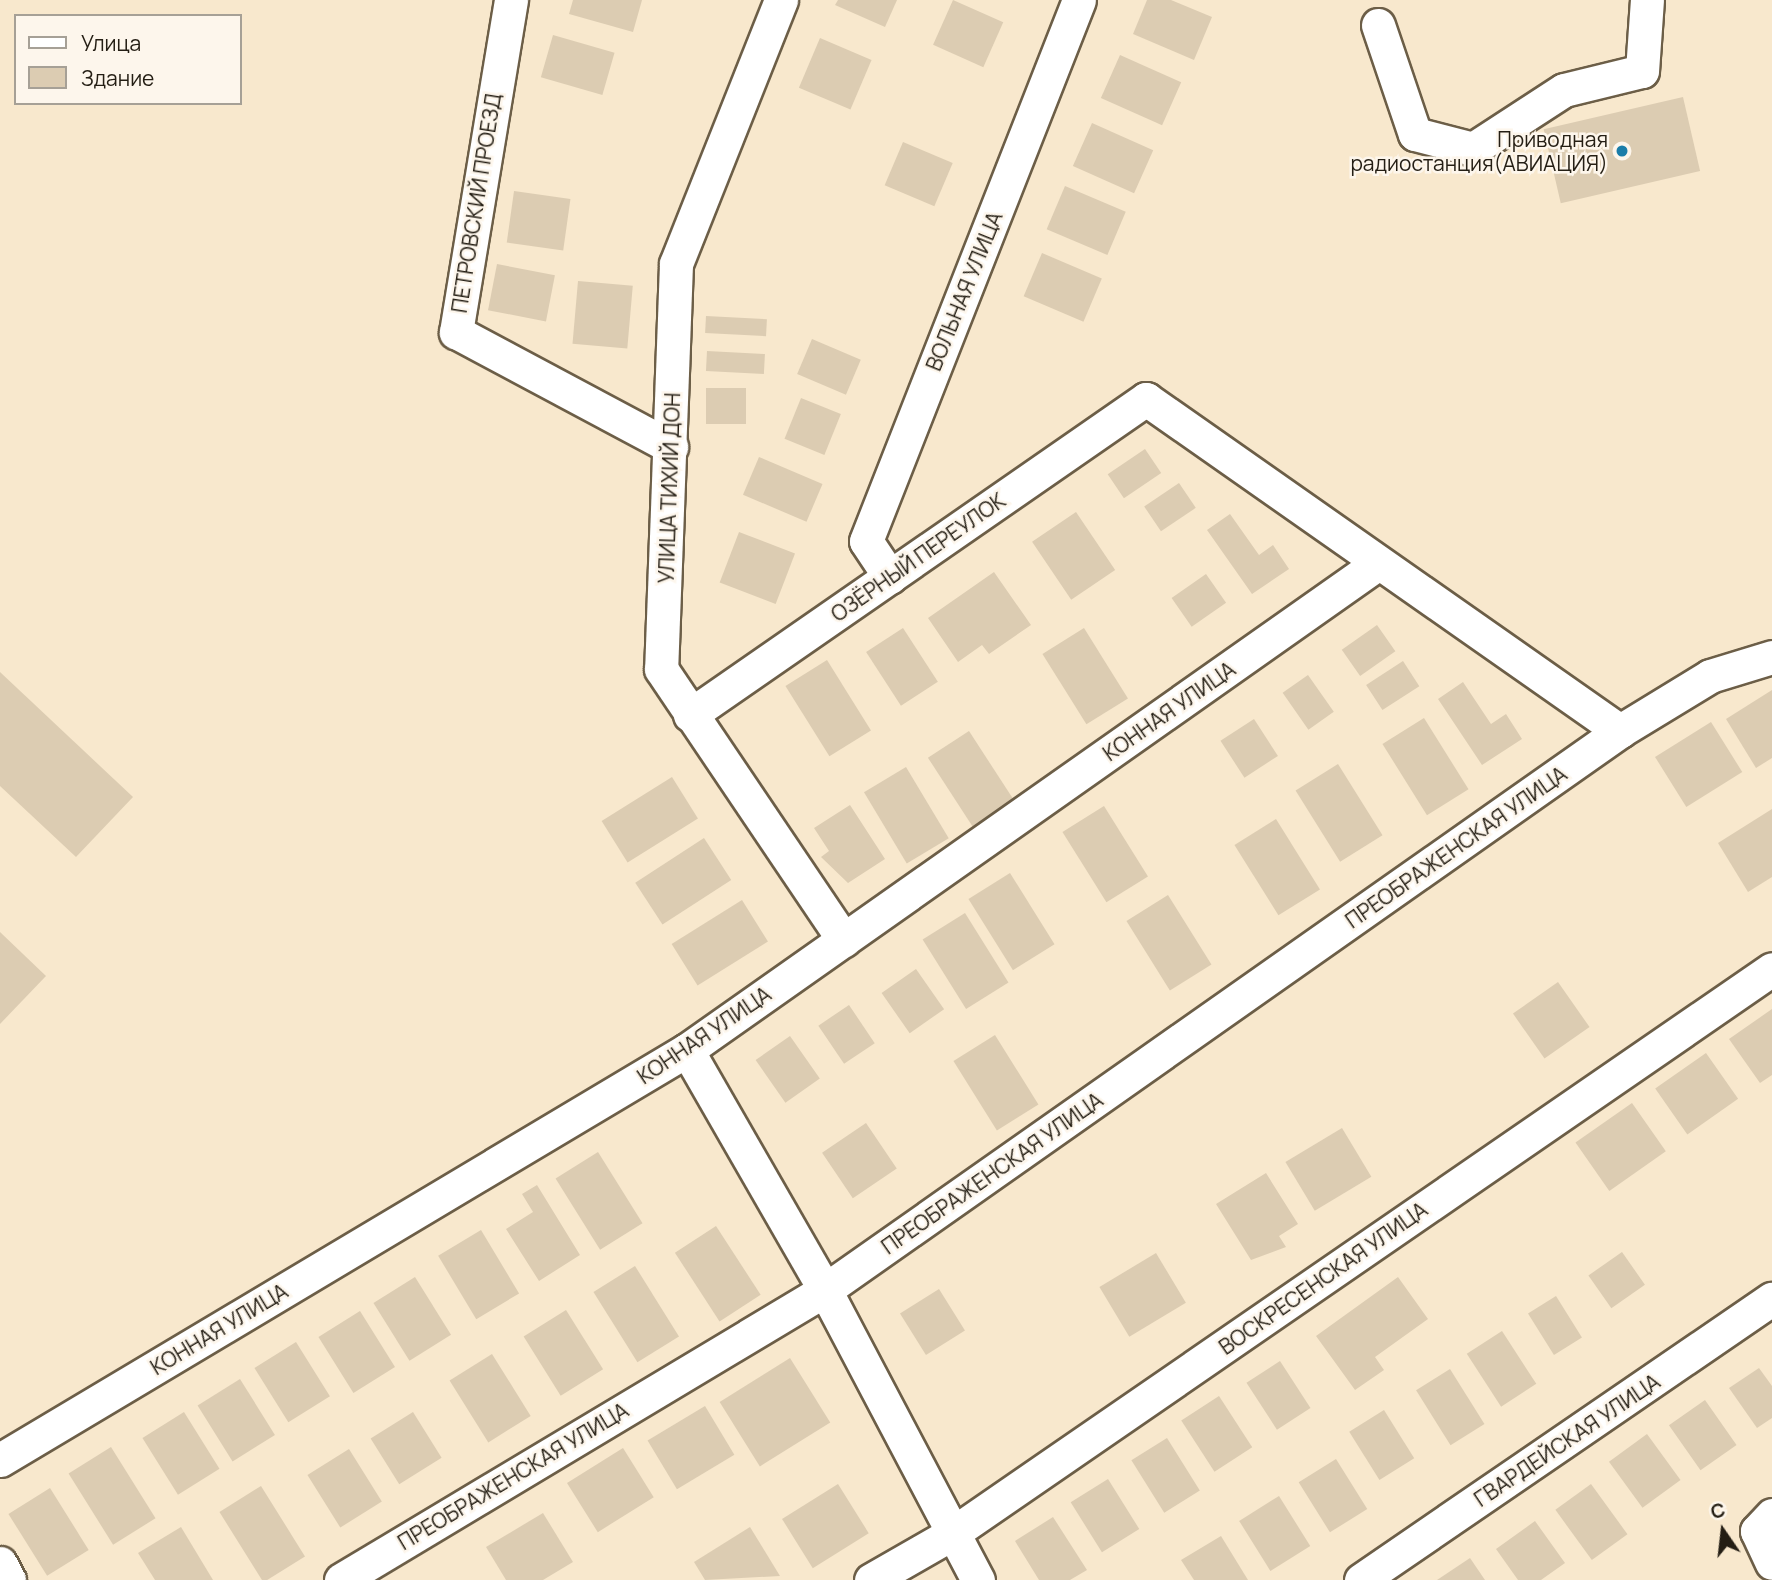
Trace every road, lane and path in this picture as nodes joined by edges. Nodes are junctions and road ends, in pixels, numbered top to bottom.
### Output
1 (511, 0) edge
2 (781, 0) edge
3 (1079, 0) edge
4 (1647, 0) edge
5 (1378, 25) dead end
6 (671, 447) junction
7 (1377, 564) junction
8 (890, 577) junction
9 (1772, 657) edge
10 (690, 715) junction
11 (1620, 731) junction
12 (844, 940) junction
13 (1772, 968) edge
14 (687, 1050) junction
15 (825, 1290) junction
16 (1772, 1299) edge
17 (0, 1460) edge
18 (1772, 1515) edge
19 (953, 1533) junction
20 (0, 1563) edge
21 (1772, 1563) edge
22 (9, 1580) edge
23 (341, 1580) edge
24 (871, 1580) edge
25 (978, 1580) edge
26 (1361, 1580) edge

1 - 6 street, ПЕТРОВСКИЙ ПРОЕЗД
2 - 6 street, УЛИЦА ТИХИЙ ДОН
3 - 8 street, ВОЛЬНАЯ УЛИЦА
4 - 5 street
6 - 10 street, УЛИЦА ТИХИЙ ДОН
7 - 8 street, ОЗЁРНЫЙ ПЕРЕУЛОК
7 - 11 street
7 - 12 street, КОННАЯ УЛИЦА
8 - 10 street, ОЗЁРНЫЙ ПЕРЕУЛОК
9 - 11 street, ПРЕОБРАЖЕНСКАЯ УЛИЦА
10 - 12 street, УЛИЦА ТИХИЙ ДОН
11 - 15 street, ПРЕОБРАЖЕНСКАЯ УЛИЦА
12 - 14 street, КОННАЯ УЛИЦА
13 - 19 street, ВОСКРЕСЕНСКАЯ УЛИЦА
14 - 15 street
14 - 17 street, КОННАЯ УЛИЦА
15 - 19 street
15 - 23 street, ПРЕОБРАЖЕНСКАЯ УЛИЦА
16 - 26 street, ГВАРДЕЙСКАЯ УЛИЦА
18 - 21 street
19 - 24 street, ВОСКРЕСЕНСКАЯ УЛИЦА
19 - 25 street
20 - 22 street

